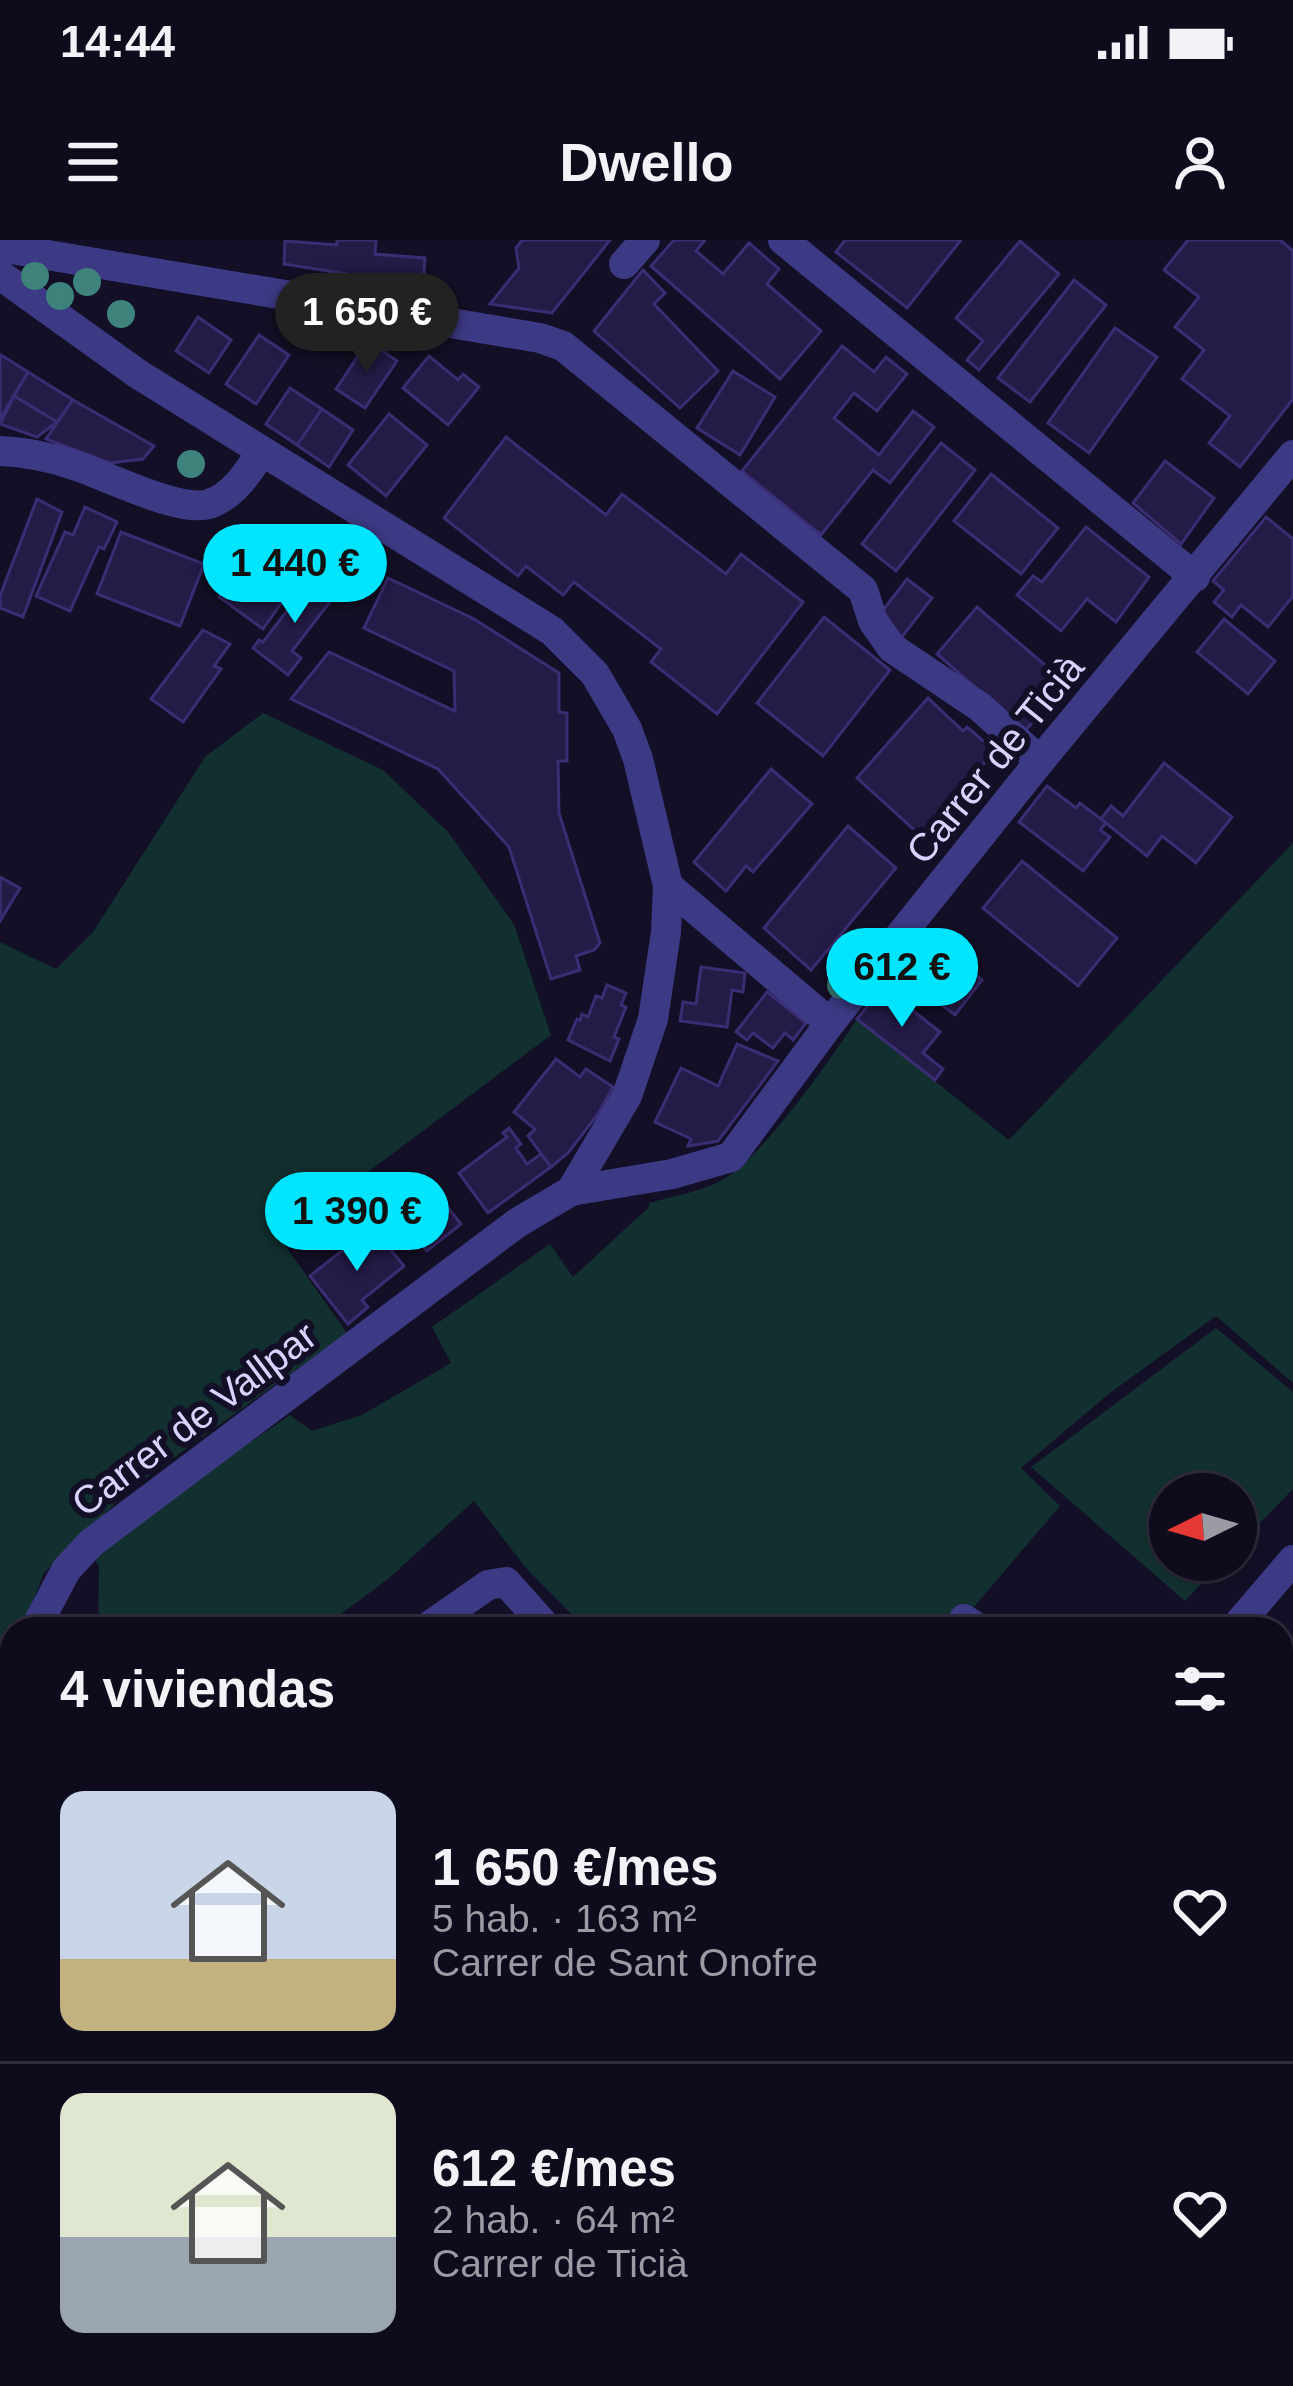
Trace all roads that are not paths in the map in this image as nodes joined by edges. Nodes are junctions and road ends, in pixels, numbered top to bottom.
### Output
1 (645, 240) edge
2 (783, 240) edge
3 (0, 247) edge
4 (625, 264) dead end
5 (0, 275) edge
6 (0, 452) edge
7 (261, 452) junction
8 (1293, 455) edge
9 (1195, 577) junction
10 (1040, 760) junction
11 (668, 886) junction
12 (830, 1023) junction
13 (571, 1191) junction
14 (1293, 1560) edge
15 (42, 1617) edge
16 (441, 1617) edge
17 (537, 1617) edge
18 (1244, 1617) edge

1 - 4 street
2 - 9 street
3 - 10 street
5 - 7 street, Carrer de Vallpar
6 - 7 street
7 - 11 street, Carrer de Vallpar
8 - 9 street, Carrer de Ticià
9 - 10 street, Carrer de Ticià
10 - 12 street, Carrer de Ticià
11 - 12 street
11 - 13 street, Carrer de Vallpar
12 - 13 street, Carrer de Ticià
13 - 15 street, Carrer de Vallpar
14 - 18 street
16 - 17 street

